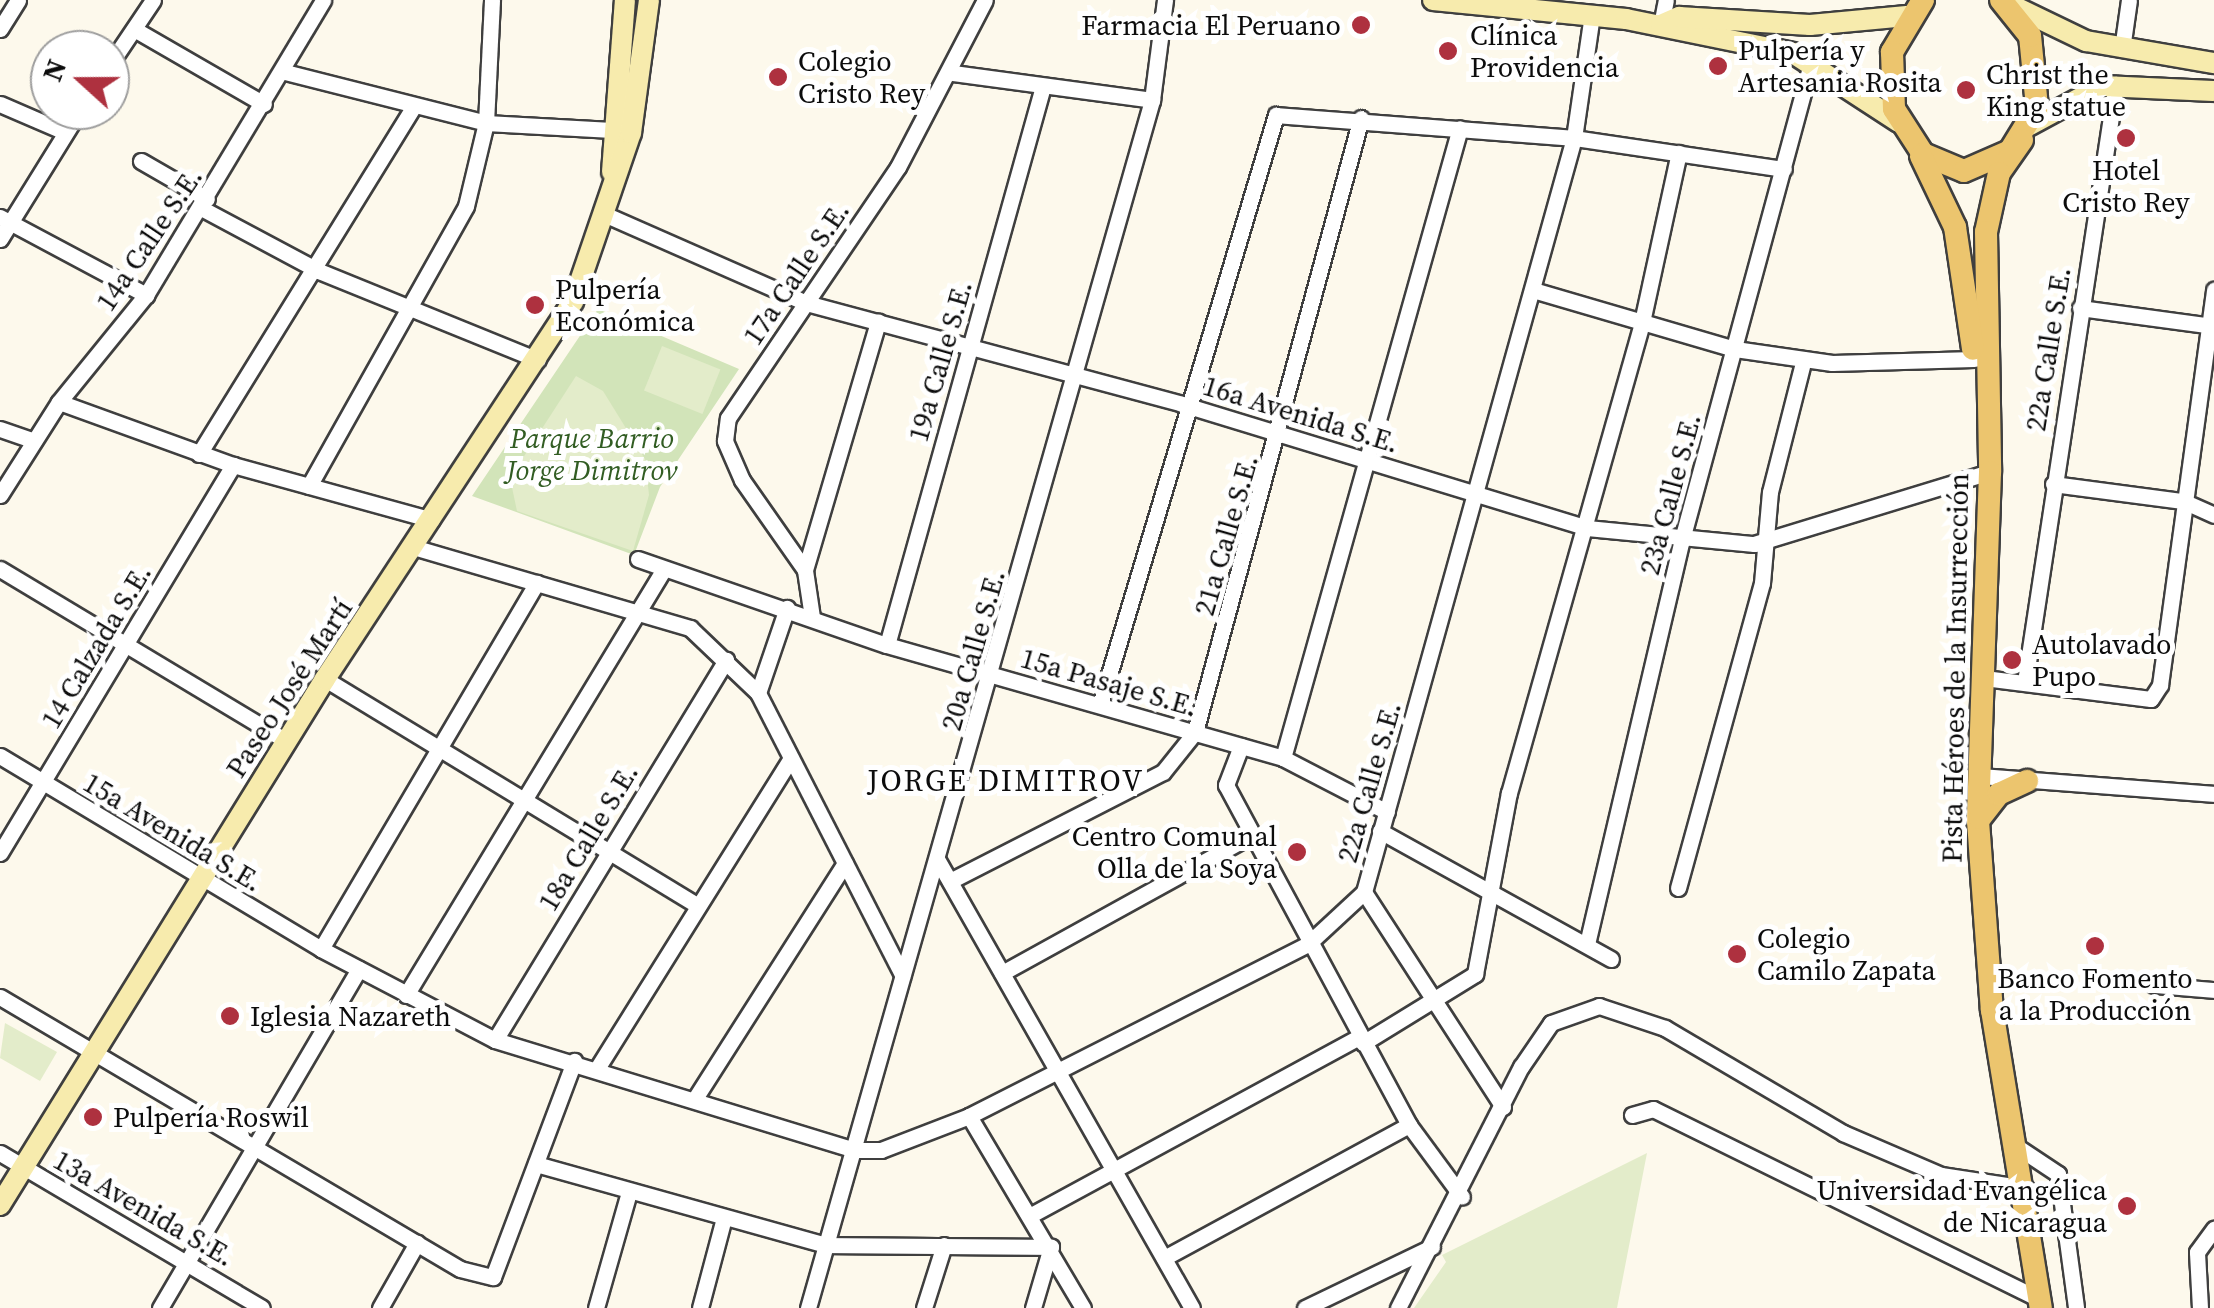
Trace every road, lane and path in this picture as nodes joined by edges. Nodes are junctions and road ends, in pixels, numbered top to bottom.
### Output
1 (18, 0) edge
2 (153, 0) edge
3 (323, 0) edge
4 (492, 0) edge
5 (625, 0) edge
6 (650, 0) edge
7 (985, 0) edge
8 (1165, 0) edge
9 (1433, 0) edge
10 (1666, 0) edge
11 (2130, 0) edge
12 (2002, 1) edge
13 (1913, 6) edge
14 (1592, 16) junction
15 (1661, 25) junction
16 (134, 28) junction
17 (0, 29) edge
18 (130, 34) edge
19 (2122, 50) junction
20 (1812, 60) junction
21 (2214, 62) edge
22 (285, 72) junction
23 (952, 73) junction
24 (2116, 84) junction
25 (1042, 90) junction
26 (2214, 91) edge
27 (1152, 100) junction
28 (0, 104) edge
29 (264, 104) junction
30 (413, 107) junction
31 (1362, 118) junction
32 (486, 122) junction
33 (1460, 128) junction
34 (612, 130) junction
35 (65, 132) joint
36 (1904, 132) junction
37 (2026, 132) junction
38 (1574, 138) junction
39 (1679, 154) junction
40 (141, 161) dead end
41 (1784, 169) junction
42 (204, 204) junction
43 (609, 205) junction
44 (6, 219) edge
45 (0, 239) edge
46 (318, 271) junction
47 (1533, 290) junction
48 (2214, 290) edge
49 (146, 295) junction
50 (806, 303) junction
51 (2080, 308) junction
52 (413, 312) junction
53 (878, 322) junction
54 (1642, 322) junction
55 (2212, 326) edge
56 (970, 348) junction
57 (1735, 349) junction
58 (1804, 359) junction
59 (1974, 359) junction
60 (538, 360) junction
61 (1076, 376) junction
62 (59, 402) junction
63 (1182, 404) junction
64 (0, 428) edge
65 (1280, 434) junction
66 (34, 441) junction
67 (199, 454) junction
68 (1989, 462) junction
69 (1373, 463) junction
70 (234, 465) junction
71 (2053, 484) junction
72 (309, 486) junction
73 (0, 495) edge
74 (1478, 495) junction
75 (2183, 501) junction
76 (2214, 514) edge
77 (432, 520) junction
78 (1586, 528) junction
79 (1763, 538) junction
80 (1681, 543) junction
81 (414, 547) junction
82 (638, 559) dead end
83 (0, 569) edge
84 (805, 570) junction
85 (663, 571) junction
86 (537, 583) junction
87 (787, 608) junction
88 (637, 614) junction
89 (812, 618) junction
90 (887, 645) junction
91 (126, 646) junction
92 (726, 660) junction
93 (994, 676) junction
94 (1984, 678) junction
95 (325, 679) junction
96 (2026, 682) junction
97 (758, 693) junction
98 (1100, 704) junction
99 (1195, 732) junction
100 (286, 741) junction
101 (1241, 746) junction
102 (438, 748) junction
103 (0, 756) edge
104 (792, 758) junction
105 (1283, 758) junction
106 (1981, 776) junction
107 (2027, 781) junction
108 (43, 782) junction
109 (2214, 794) edge
110 (527, 798) junction
111 (1386, 812) junction
112 (1978, 821) junction
113 (1380, 831) junction
114 (1252, 836) junction
115 (608, 851) junction
116 (0, 853) edge
117 (936, 859) junction
118 (845, 863) junction
119 (202, 878) junction
120 (950, 881) junction
121 (1490, 885) junction
122 (1678, 888) dead end
123 (1364, 892) junction
124 (696, 905) junction
125 (1308, 944) junction
126 (1587, 944) junction
127 (320, 950) junction
128 (1611, 959) dead end
129 (359, 969) junction
130 (1002, 974) junction
131 (902, 975) junction
132 (2154, 985) dead end
133 (2214, 990) edge
134 (0, 996) edge
135 (406, 996) junction
136 (1440, 1003) junction
137 (495, 1040) junction
138 (1361, 1040) junction
139 (92, 1051) junction
140 (574, 1061) junction
141 (1055, 1066) junction
142 (598, 1067) junction
143 (696, 1097) junction
144 (1502, 1107) junction
145 (1632, 1114) dead end
146 (968, 1116) junction
147 (1409, 1125) junction
148 (2020, 1148) junction
149 (255, 1149) junction
150 (854, 1150) junction
151 (0, 1153) edge
152 (536, 1164) junction
153 (23, 1166) junction
154 (1112, 1167) junction
155 (2026, 1188) junction
156 (629, 1192) junction
157 (1462, 1197) junction
158 (0, 1206) edge
159 (1030, 1215) junction
160 (724, 1218) junction
161 (2214, 1229) edge
162 (418, 1243) junction
163 (826, 1245) junction
164 (944, 1245) junction
165 (1050, 1247) junction
166 (1433, 1247) junction
167 (1164, 1258) junction
168 (188, 1261) junction
169 (2042, 1306) edge
170 (160, 1308) edge
171 (262, 1308) edge
172 (380, 1308) edge
173 (596, 1308) edge
174 (700, 1308) edge
175 (808, 1308) edge
176 (924, 1308) edge
177 (1032, 1308) edge
178 (1083, 1308) edge
179 (1192, 1308) edge
180 (1305, 1308) edge
181 (1398, 1308) edge
182 (2076, 1308) edge
183 (2200, 1308) edge

1 - 17 street
2 - 16 street
3 - 22 street, 14a Calle S.E.
4 - 32 street
5 - 34 main road, Paseo José Martí
6 - 43 main road, Paseo José Martí
7 - 23 street, 17a Calle S.E.
8 - 27 street, 20a Calle S.E.
9 - 14 main road
10 - 15 street
11 - 19 street
12 - 19 main road
12 - 37 main road, Pista Héroes de la Insurrección
13 - 15 main road
13 - 36 main road, Pista Héroes de la Insurrección
14 - 15 main road
14 - 38 street, 22a Calle S.E.
15 - 20 main road
16 - 18 street
16 - 29 street
19 - 21 main road
20 - 36 main road
20 - 41 street, 23a Calle S.E.
22 - 29 street, 14a Calle S.E.
22 - 30 street
23 - 25 street
23 - 50 street, 17a Calle S.E.
24 - 26 main road
24 - 37 main road
24 - 51 street, 22a Calle S.E.
25 - 27 street
25 - 56 street, 19a Calle S.E.
27 - 61 street, 20a Calle S.E.
28 - 35 street
29 - 42 street, 14a Calle S.E.
30 - 32 street
30 - 46 street
31 - 33 street
31 - 63 street
31 - 65 street, 21a Calle S.E.
32 - 34 street
32 - 52 street
33 - 38 street
33 - 69 street
34 - 43 main road, Paseo José Martí
35 - 44 street
36 - 37 main road
36 - 59 main road, Pista Héroes de la Insurrección
37 - 68 main road, Pista Héroes de la Insurrección
38 - 39 street
38 - 47 street, 22a Calle S.E.
39 - 41 street
39 - 54 street
40 - 42 street
41 - 57 street, 23a Calle S.E.
42 - 46 street
42 - 49 street, 14a Calle S.E.
43 - 50 street, 16a Avenida S.E.
43 - 60 main road, Paseo José Martí
44 - 45 street
44 - 49 street
46 - 52 street
46 - 67 street
47 - 54 street
47 - 74 street, 22a Calle S.E.
48 - 55 street
49 - 62 street, 14a Calle S.E.
50 - 53 street, 16a Avenida S.E.
50 - 84 street, 17a Calle S.E.
51 - 55 street
51 - 71 street, 22a Calle S.E.
52 - 60 street
52 - 72 street
53 - 56 street, 16a Avenida S.E.
53 - 84 street
54 - 57 street
54 - 78 street
55 - 75 street
56 - 61 street, 16a Avenida S.E.
56 - 90 street, 19a Calle S.E.
57 - 58 street
57 - 80 street, 23a Calle S.E.
58 - 59 street
58 - 79 street
59 - 68 main road, Pista Héroes de la Insurrección
60 - 77 main road, Paseo José Martí
61 - 63 street, 16a Avenida S.E.
61 - 93 street, 20a Calle S.E.
62 - 66 street, 14a Calle S.E.
62 - 67 street
63 - 65 street, 16a Avenida S.E.
63 - 98 street
64 - 66 street
65 - 69 street, 16a Avenida S.E.
65 - 99 street, 21a Calle S.E.
66 - 73 street, 14a Calle S.E.
67 - 70 street
68 - 79 street, 16a Avenida S.E.
68 - 94 main road, Pista Héroes de la Insurrección
69 - 74 street, 16a Avenida S.E.
69 - 105 street
70 - 72 street
70 - 91 street, 14 Calzada S.E.
71 - 75 street
71 - 96 street, 22a Calle S.E.
72 - 77 street
74 - 78 street, 16a Avenida S.E.
74 - 111 street, 22a Calle S.E.
75 - 76 street
75 - 96 street
77 - 81 main road, Paseo José Martí
78 - 80 street, 16a Avenida S.E.
78 - 121 street
79 - 80 street, 16a Avenida S.E.
79 - 122 street
80 - 126 street, 23a Calle S.E.
81 - 86 street
81 - 95 main road, Paseo José Martí
82 - 85 street, 15a Pasaje S.E.
83 - 91 street
84 - 89 street
85 - 87 street, 15a Pasaje S.E.
85 - 88 street
86 - 88 street
86 - 102 street
87 - 89 street, 15a Pasaje S.E.
87 - 97 street
88 - 92 street
88 - 110 street
89 - 90 street, 15a Pasaje S.E.
90 - 93 street, 15a Pasaje S.E.
91 - 100 street
91 - 108 street, 14 Calzada S.E.
92 - 97 street
92 - 115 street, 18a Calle S.E.
93 - 98 street, 15a Pasaje S.E.
93 - 117 street, 20a Calle S.E.
94 - 96 street
94 - 106 main road, Pista Héroes de la Insurrección
95 - 100 main road, Paseo José Martí
95 - 102 street
97 - 104 street
98 - 99 street, 15a Pasaje S.E.
99 - 101 street, 15a Pasaje S.E.
99 - 120 street
100 - 119 main road, Paseo José Martí
101 - 105 street, 15a Pasaje S.E.
101 - 114 street
102 - 110 street
102 - 127 street
103 - 108 street, 15a Avenida S.E.
104 - 118 street
104 - 124 street
105 - 111 street, 15a Pasaje S.E.
106 - 107 street
106 - 112 main road, Pista Héroes de la Insurrección
107 - 109 street
107 - 112 main road
108 - 116 street, 14 Calzada S.E.
108 - 119 street, 15a Avenida S.E.
110 - 115 street
110 - 135 street
111 - 113 street, 22a Calle S.E.
112 - 148 main road, Pista Héroes de la Insurrección
113 - 121 street
113 - 123 street, 22a Calle S.E.
114 - 125 street
114 - 130 street
115 - 124 street
115 - 137 street, 18a Calle S.E.
117 - 120 street
117 - 131 street, 20a Calle S.E.
118 - 131 street
118 - 143 street
119 - 127 street, 15a Avenida S.E.
119 - 139 main road, Paseo José Martí
120 - 130 street
121 - 126 street
121 - 136 street
123 - 125 street, 22a Calle S.E.
123 - 136 street
124 - 142 street
125 - 138 street
125 - 141 street, 22a Calle S.E.
126 - 128 street
127 - 129 street, 15a Avenida S.E.
129 - 135 street, 15a Avenida S.E.
129 - 149 street
130 - 141 street
131 - 150 street, 20a Calle S.E.
132 - 133 street
134 - 139 street
135 - 137 street, 22a Calle S.E.
136 - 138 street
136 - 144 street
137 - 140 street, 22a Calle S.E.
138 - 147 street
138 - 154 street
139 - 149 street
139 - 153 main road, Paseo José Martí
140 - 142 street, 22a Calle S.E.
140 - 152 street
141 - 146 street, 22a Calle S.E.
141 - 154 street
142 - 143 street, 22a Calle S.E.
143 - 150 street, 22a Calle S.E.
144 - 155 street
144 - 157 street
145 - 169 street
146 - 150 street, 22a Calle S.E.
146 - 159 street
147 - 157 street
147 - 167 street
148 - 155 main road, Pista Héroes de la Insurrección
148 - 182 street
149 - 162 street
149 - 168 street
150 - 163 street, 20a Calle S.E.
151 - 153 street, 13a Avenida S.E.
152 - 156 street
152 - 162 street
153 - 158 main road, Paseo José Martí
153 - 168 street, 13a Avenida S.E.
154 - 159 street
154 - 167 street
155 - 169 main road, Pista Héroes de la Insurrección
156 - 160 street
156 - 173 street
157 - 166 street
159 - 165 street
160 - 163 street
160 - 174 street
161 - 183 street
162 - 172 street
163 - 164 street
163 - 175 street, 20a Calle S.E.
164 - 165 street
164 - 176 street
165 - 177 street
165 - 178 street
166 - 180 street
166 - 181 street
167 - 179 street
168 - 170 street
168 - 171 street, 13a Avenida S.E.

